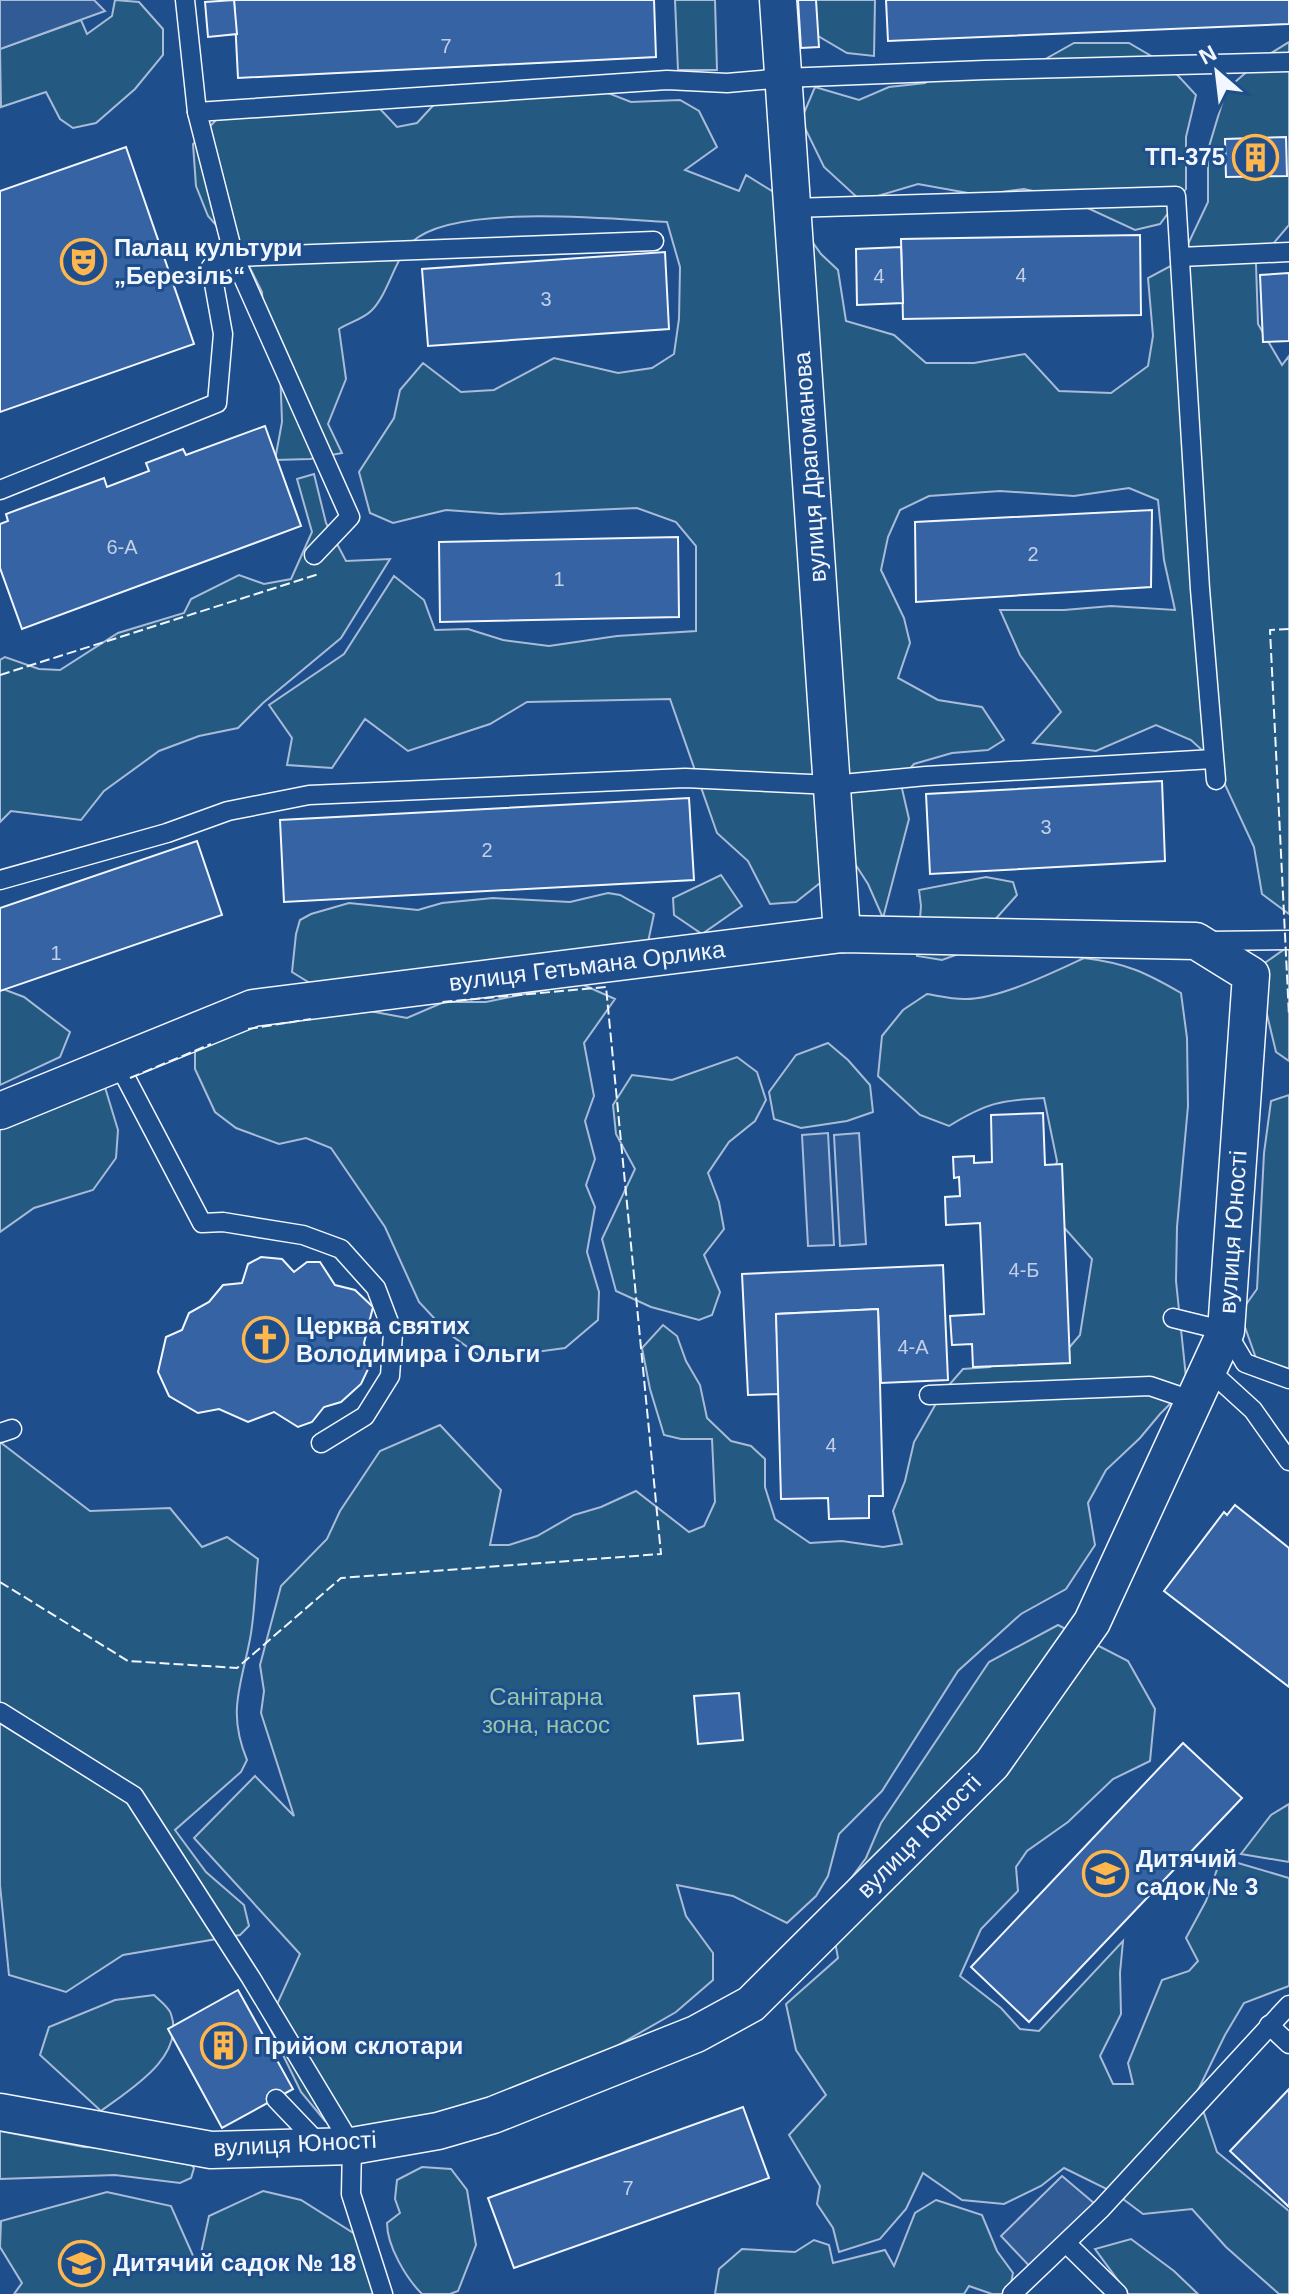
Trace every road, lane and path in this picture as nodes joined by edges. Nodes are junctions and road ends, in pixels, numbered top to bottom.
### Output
1 (185, 0) edge
2 (778, 0) edge
3 (1289, 62) edge
4 (783, 78) junction
5 (197, 112) junction
6 (792, 208) junction
7 (654, 241) dead end
8 (1289, 252) edge
9 (234, 257) junction
10 (1180, 257) junction
11 (0, 490) edge
12 (314, 555) dead end
13 (1213, 759) junction
14 (1216, 780) dead end
15 (832, 785) junction
16 (0, 880) edge
17 (842, 934) junction
18 (1289, 940) edge
19 (1196, 941) junction
20 (118, 1063) junction
21 (0, 1111) edge
22 (1173, 1318) dead end
23 (1226, 1331) junction
24 (1289, 1379) edge
25 (1201, 1385) junction
26 (929, 1395) dead end
27 (321, 1443) dead end
28 (1289, 1461) edge
29 (0, 1712) edge
30 (1289, 2005) edge
31 (1269, 2025) junction
32 (1289, 2044) edge
33 (276, 2099) dead end
34 (0, 2112) edge
35 (337, 2147) junction
36 (1067, 2244) junction
37 (383, 2294) edge
38 (1012, 2294) edge
39 (1118, 2294) edge

1 - 5 lane
2 - 4 street, вулиця Драгоманова
3 - 4 lane
4 - 5 lane
4 - 6 street, вулиця Драгоманова
5 - 9 lane
6 - 10 lane
6 - 15 street, вулиця Драгоманова
7 - 9 lane
8 - 10 lane
9 - 11 lane
9 - 12 lane
10 - 13 lane
13 - 14 lane
13 - 15 lane
15 - 16 lane
15 - 17 street, вулиця Драгоманова
17 - 19 street, вулиця Гетьмана Орлика
17 - 20 street, вулиця Гетьмана Орлика
18 - 19 lane
19 - 23 street, вулиця Юності
20 - 21 street, вулиця Гетьмана Орлика
20 - 27 lane
22 - 23 lane
23 - 24 lane
23 - 25 street, вулиця Юності
25 - 26 lane
25 - 28 lane
25 - 35 street, вулиця Юності
29 - 35 lane
30 - 31 lane
31 - 32 lane
31 - 36 lane
33 - 35 lane
34 - 35 street, вулиця Юності
35 - 37 lane
36 - 38 lane
36 - 39 lane

